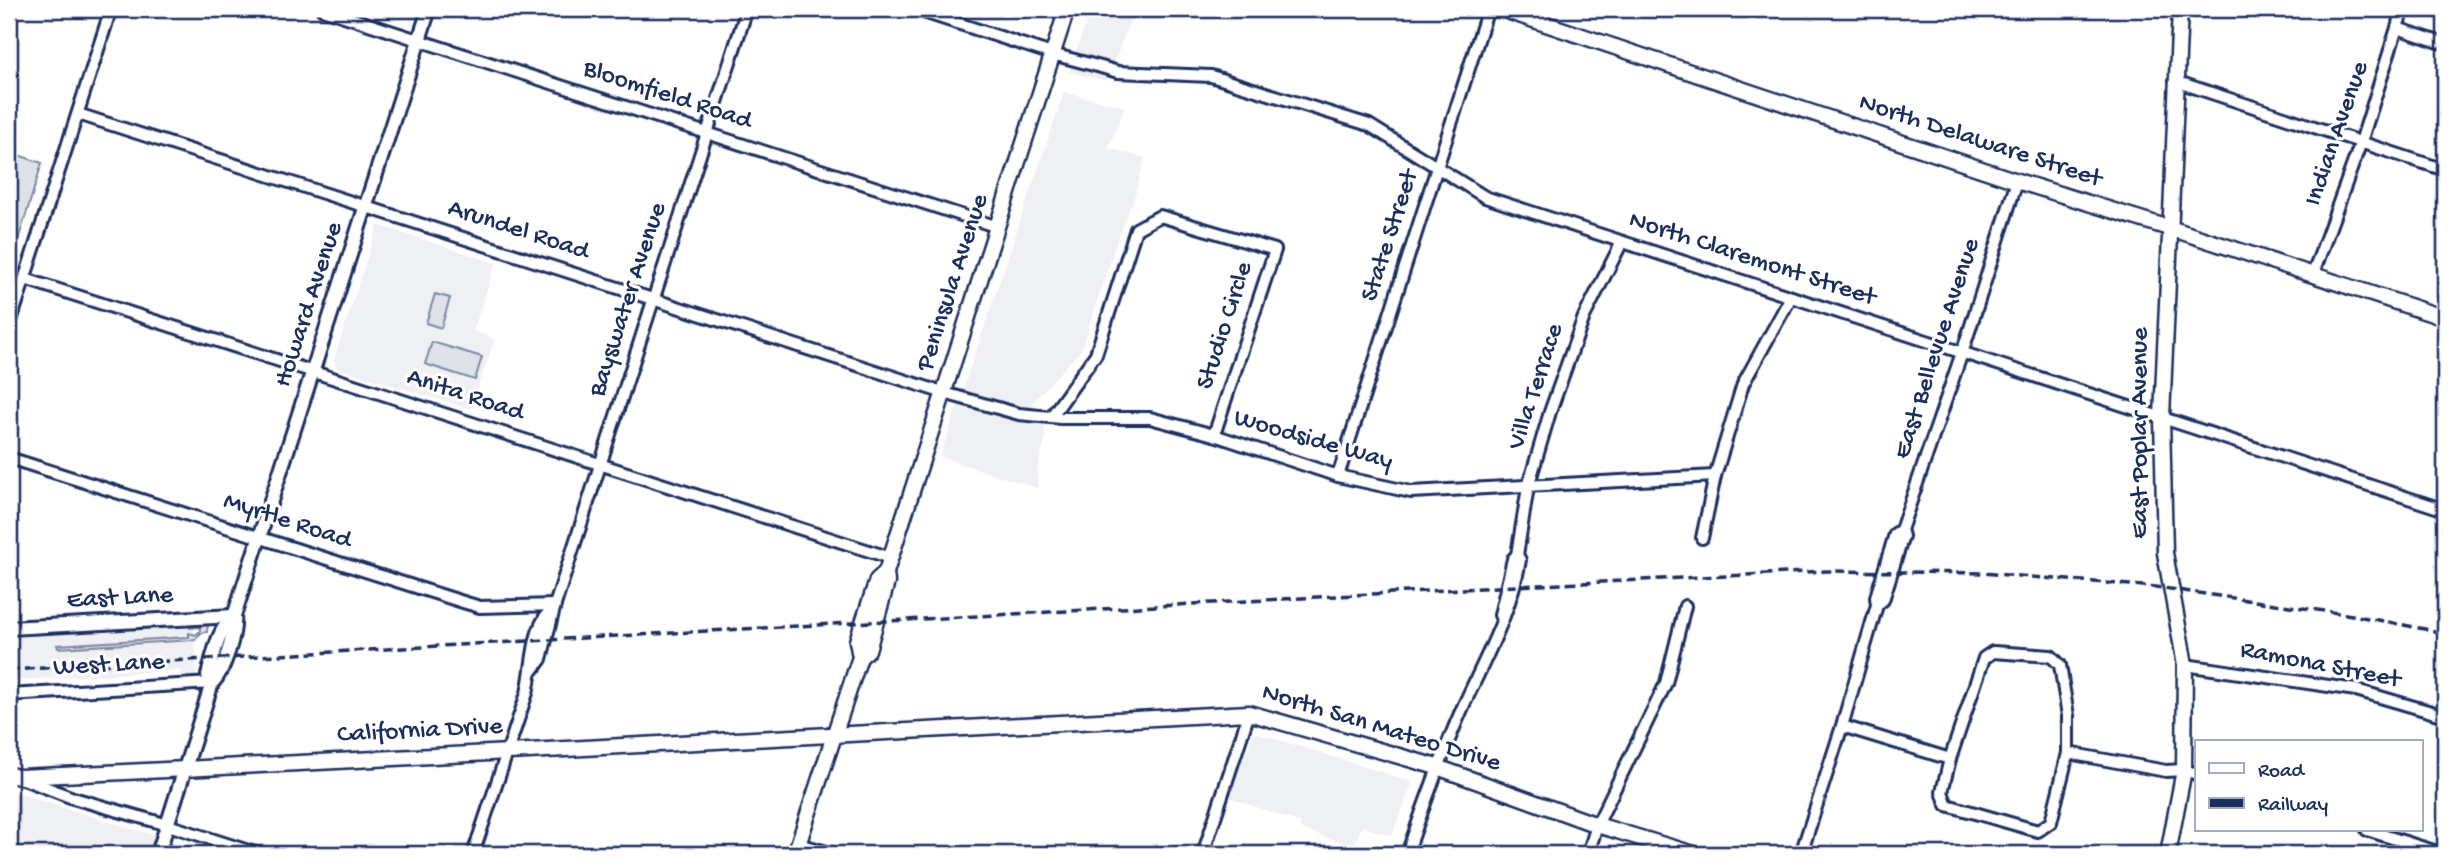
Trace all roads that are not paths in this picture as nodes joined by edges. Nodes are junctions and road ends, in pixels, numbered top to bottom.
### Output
1 (111, 9) edge
2 (321, 9) edge
3 (429, 9) edge
4 (747, 9) edge
5 (914, 9) edge
6 (1067, 9) edge
7 (1488, 9) edge
8 (1501, 9) edge
9 (2180, 9) edge
10 (2403, 9) edge
11 (2397, 28) junction
12 (419, 40) junction
13 (2445, 44) edge
14 (1052, 54) junction
15 (2175, 81) junction
16 (78, 114) junction
17 (707, 132) junction
18 (2361, 142) junction
19 (1437, 168) junction
20 (2445, 170) edge
21 (2017, 181) junction
22 (366, 206) junction
23 (998, 228) junction
24 (2169, 228) junction
25 (1622, 242) junction
26 (2314, 274) junction
27 (25, 279) junction
28 (1791, 297) junction
29 (653, 299) junction
30 (2445, 318) edge
31 (9, 327) edge
32 (1962, 352) junction
33 (313, 370) junction
34 (944, 393) junction
35 (1051, 417) junction
36 (2162, 418) junction
37 (1214, 435) junction
38 (9, 458) edge
39 (600, 464) junction
40 (1338, 476) junction
41 (1715, 476) junction
42 (1528, 487) junction
43 (2445, 510) edge
44 (260, 538) junction
45 (1702, 538) dead end
46 (889, 565) junction
47 (555, 604) junction
48 (1685, 606) dead end
49 (234, 616) junction
50 (9, 628) edge
51 (2185, 665) junction
52 (212, 683) junction
53 (9, 695) edge
54 (1249, 713) junction
55 (2445, 716) edge
56 (1842, 726) junction
57 (834, 736) junction
58 (508, 752) junction
59 (2068, 753) junction
60 (1950, 759) junction
61 (1437, 767) junction
62 (187, 769) junction
63 (2190, 772) edge
64 (14, 776) edge
65 (169, 825) junction
66 (1597, 825) junction
67 (2373, 832) edge
68 (796, 849) edge
69 (158, 854) edge
70 (258, 854) edge
71 (473, 854) edge
72 (834, 854) edge
73 (1203, 854) edge
74 (1407, 854) edge
75 (1588, 854) edge
76 (1694, 854) edge
77 (1801, 854) edge
78 (2168, 854) edge
79 (2443, 854) edge

1 - 16 street
2 - 12 street, Bloomfield Road
3 - 12 street, Howard Avenue
4 - 17 street, Bayswater Avenue
5 - 14 street, North Claremont Street
6 - 14 main road, Peninsula Avenue
7 - 19 street, State Street
8 - 21 main road, North Delaware Street
9 - 15 main road, East Poplar Avenue
10 - 11 street, Indian Avenue
11 - 13 street
11 - 18 street, Indian Avenue
12 - 17 street, Bloomfield Road
12 - 22 street, Howard Avenue
14 - 19 street, North Claremont Street
14 - 23 main road, Peninsula Avenue
15 - 18 street
15 - 24 main road, East Poplar Avenue
16 - 22 street, Arundel Road
16 - 27 street
17 - 23 street, Bloomfield Road
17 - 29 street, Bayswater Avenue
18 - 20 street
18 - 26 street, Indian Avenue
19 - 25 street, North Claremont Street
19 - 40 street, State Street
21 - 24 main road, North Delaware Street
21 - 32 street, East Bellevue Avenue
22 - 29 street, Arundel Road
22 - 33 street, Howard Avenue
23 - 34 main road, Peninsula Avenue
24 - 26 main road, North Delaware Street
24 - 36 main road, East Poplar Avenue
25 - 28 street, North Claremont Street
25 - 42 street, Villa Terrace
26 - 30 main road, North Delaware Street
27 - 31 street
27 - 33 street, Anita Road
28 - 32 street, North Claremont Street
28 - 41 street
29 - 34 street, Arundel Road
29 - 39 street, Bayswater Avenue
32 - 36 street, North Claremont Street
32 - 56 street, East Bellevue Avenue
33 - 39 street, Anita Road
33 - 44 street, Howard Avenue
34 - 35 street, Woodside Way
34 - 46 main road, Peninsula Avenue
35 - 37 street, Woodside Way
35 - 37 street, Studio Circle
36 - 43 street, North Claremont Street
36 - 51 main road, East Poplar Avenue
37 - 40 street, Woodside Way
38 - 44 street, Myrtle Road
39 - 46 street, Anita Road
39 - 47 street, Bayswater Avenue
40 - 42 street, Woodside Way
41 - 42 street, Woodside Way
41 - 45 street
42 - 61 street, Villa Terrace
44 - 47 street, Myrtle Road
44 - 49 street, Howard Avenue
46 - 57 main road, Peninsula Avenue
47 - 58 street, Bayswater Avenue
48 - 66 street
49 - 50 street, East Lane
49 - 52 street, Howard Avenue
51 - 55 street, Ramona Street
51 - 63 main road, East Poplar Avenue
52 - 53 street, West Lane
52 - 62 street, Howard Avenue
54 - 57 main road, North San Mateo Drive
54 - 61 main road, North San Mateo Drive
54 - 73 street
56 - 60 street
56 - 77 street, East Bellevue Avenue
57 - 58 main road, California Drive
57 - 68 main road, Peninsula Avenue
58 - 62 main road, California Drive
58 - 71 street, Bayswater Avenue
59 - 60 street
59 - 60 street
59 - 63 street
61 - 66 main road, North San Mateo Drive
61 - 74 street, Villa Terrace
62 - 64 main road, California Drive
62 - 65 street, Howard Avenue
63 - 78 main road, East Poplar Avenue
64 - 65 street
65 - 69 street, Howard Avenue
65 - 70 street
66 - 75 street
66 - 76 main road, North San Mateo Drive
67 - 79 street
68 - 72 street

